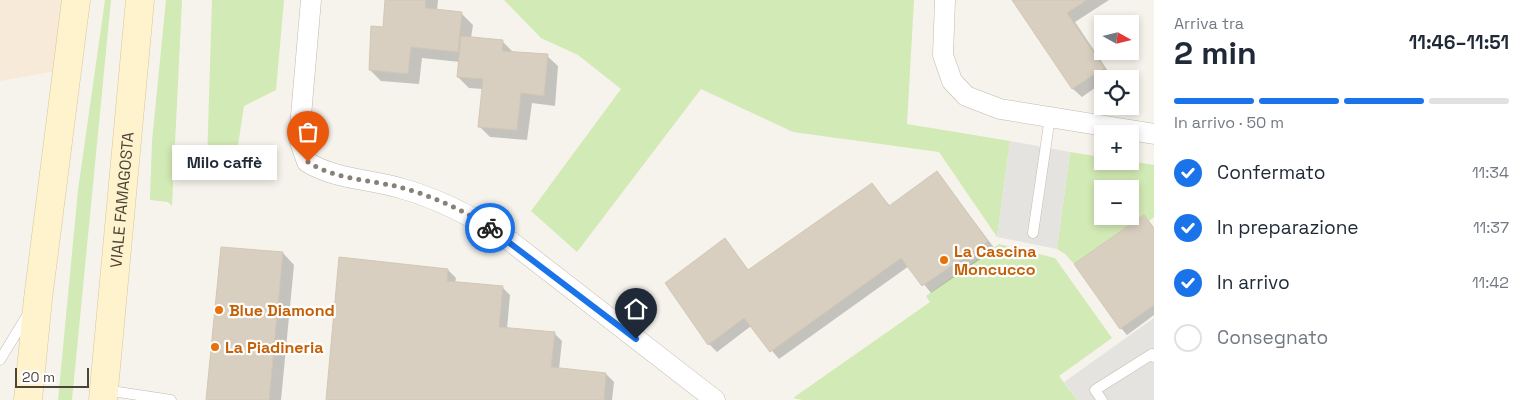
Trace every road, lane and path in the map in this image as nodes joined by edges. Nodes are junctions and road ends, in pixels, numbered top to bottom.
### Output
1 (76, 0) edge
2 (140, 0) edge
3 (311, 0) edge
4 (945, 0) edge
5 (1050, 117) junction
6 (1154, 134) edge
7 (1033, 233) dead end
8 (38, 299) junction
9 (1154, 357) edge
10 (0, 360) edge
11 (103, 395) edge
12 (28, 400) edge
13 (171, 400) edge
14 (715, 400) edge
15 (1102, 400) edge

1 - 8 main road
2 - 11 main road, VIALE FAMAGOSTA
3 - 14 street
4 - 5 street
5 - 6 street
5 - 7 lane
8 - 10 lane
8 - 12 main road
9 - 15 lane
11 - 13 lane

